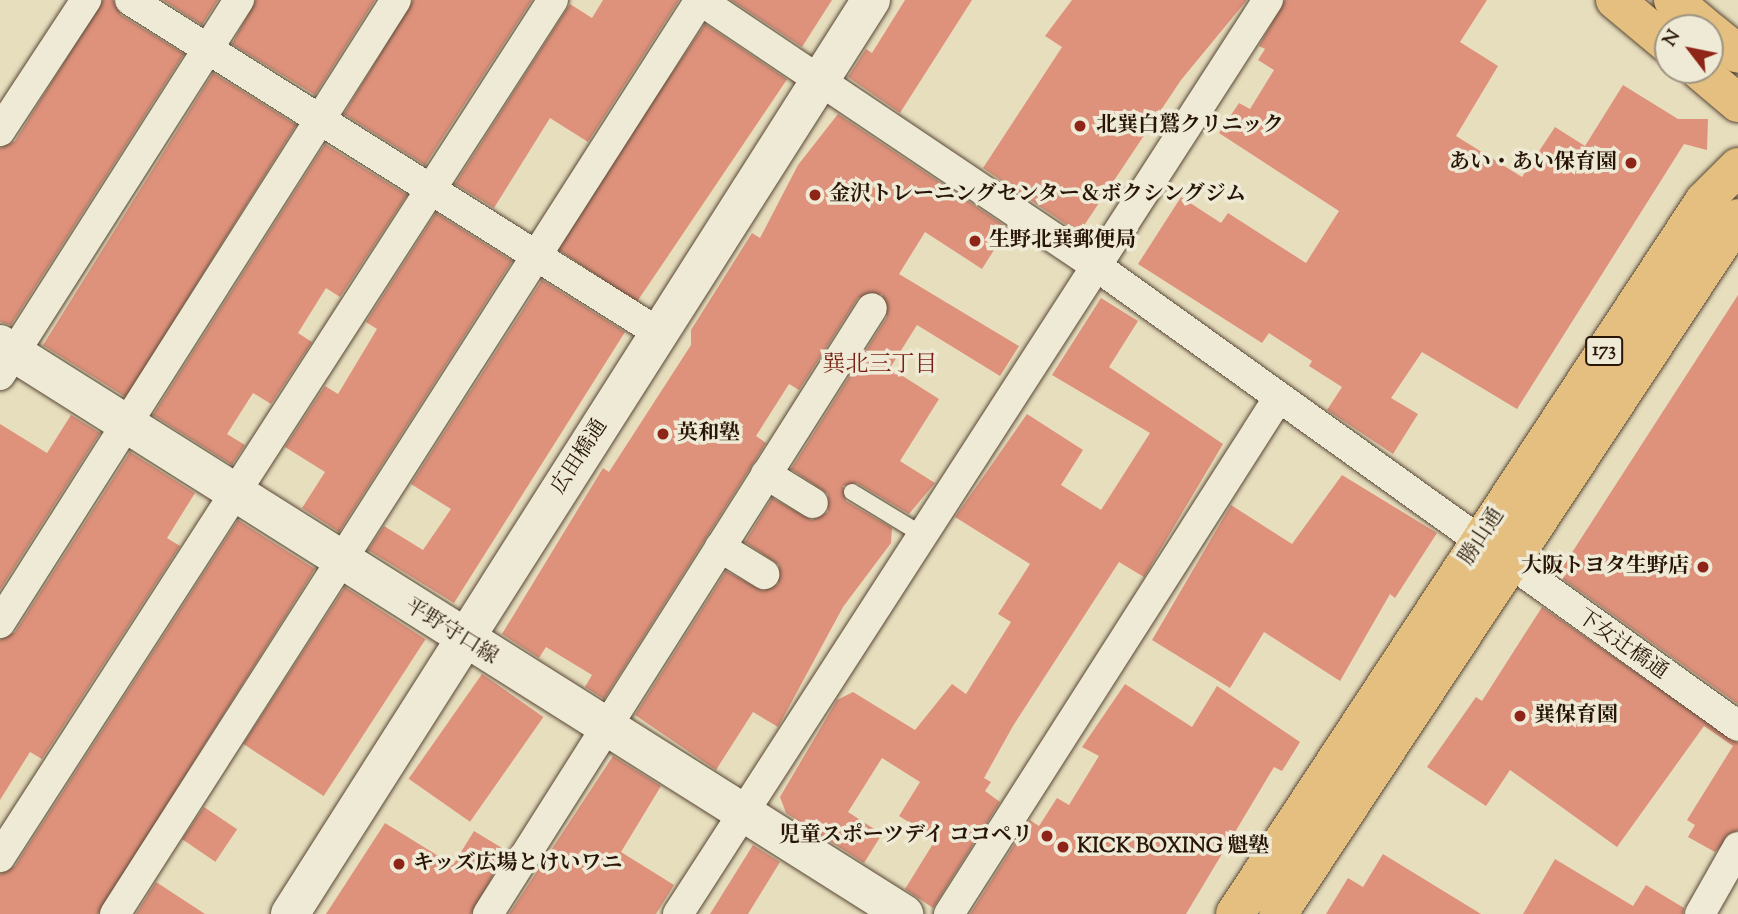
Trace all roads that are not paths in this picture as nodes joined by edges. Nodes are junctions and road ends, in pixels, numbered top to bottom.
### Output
1 (86, 0) edge
2 (130, 0) edge
3 (239, 0) edge
4 (396, 0) edge
5 (553, 0) edge
6 (700, 0) edge
7 (871, 0) edge
8 (1268, 0) edge
9 (1615, 0) edge
10 (1672, 0) edge
11 (1689, 14) edge
12 (1654, 32) edge
13 (1724, 43) edge
14 (208, 47) junction
15 (1738, 54) edge
16 (822, 76) junction
17 (1716, 84) edge
18 (1738, 103) edge
19 (321, 120) junction
20 (0, 131) edge
21 (1738, 167) edge
22 (431, 188) junction
23 (1738, 218) edge
24 (536, 255) junction
25 (1095, 265) junction
26 (872, 307) dead end
27 (659, 333) junction
28 (5, 357) edge
29 (1279, 397) junction
30 (127, 423) junction
31 (766, 474) junction
32 (852, 492) dead end
33 (234, 494) junction
34 (813, 503) dead end
35 (921, 534) junction
36 (720, 547) junction
37 (1492, 553) junction
38 (340, 561) junction
39 (764, 574) dead end
40 (0, 624) edge
41 (463, 640) junction
42 (1738, 726) edge
43 (606, 727) junction
44 (744, 811) junction
45 (1738, 847) edge
46 (0, 857) edge
47 (115, 914) edge
48 (290, 914) edge
49 (488, 914) edge
50 (678, 914) edge
51 (904, 914) edge
52 (949, 914) edge
53 (1235, 914) edge
54 (1278, 914) edge
55 (1700, 914) edge

1 - 20 street
2 - 14 street
3 - 14 street
4 - 19 street
5 - 22 street
6 - 16 street, 下女辻橋通
6 - 24 street
7 - 16 street, 広田橋通
8 - 25 street
9 - 12 main road
10 - 11 main road
13 - 15 main road
14 - 19 street
14 - 28 street
16 - 25 street, 下女辻橋通
16 - 27 street, 広田橋通
17 - 18 main road
19 - 22 street
19 - 30 street
21 - 37 main road, 勝山通 / 173
22 - 24 street
22 - 33 street
23 - 37 main road, 勝山通 / 173
24 - 27 street
24 - 38 street
25 - 29 street, 下女辻橋通
25 - 35 street
26 - 31 street
27 - 41 street, 広田橋通
28 - 30 street, 平野守口線
29 - 37 street, 下女辻橋通
29 - 52 street
30 - 33 street, 平野守口線
30 - 40 street
31 - 34 street
31 - 36 street
32 - 35 lane
33 - 38 street, 平野守口線
33 - 46 street
35 - 44 street
36 - 39 street
36 - 43 street
37 - 42 street, 下女辻橋通
37 - 53 main road, 勝山通 / 173
37 - 54 main road, 勝山通 / 173
38 - 41 street, 平野守口線
38 - 47 street
41 - 43 street, 平野守口線
41 - 48 street, 広田橋通
43 - 44 street, 平野守口線
43 - 49 street
44 - 50 street
44 - 51 street, 平野守口線
45 - 55 street

